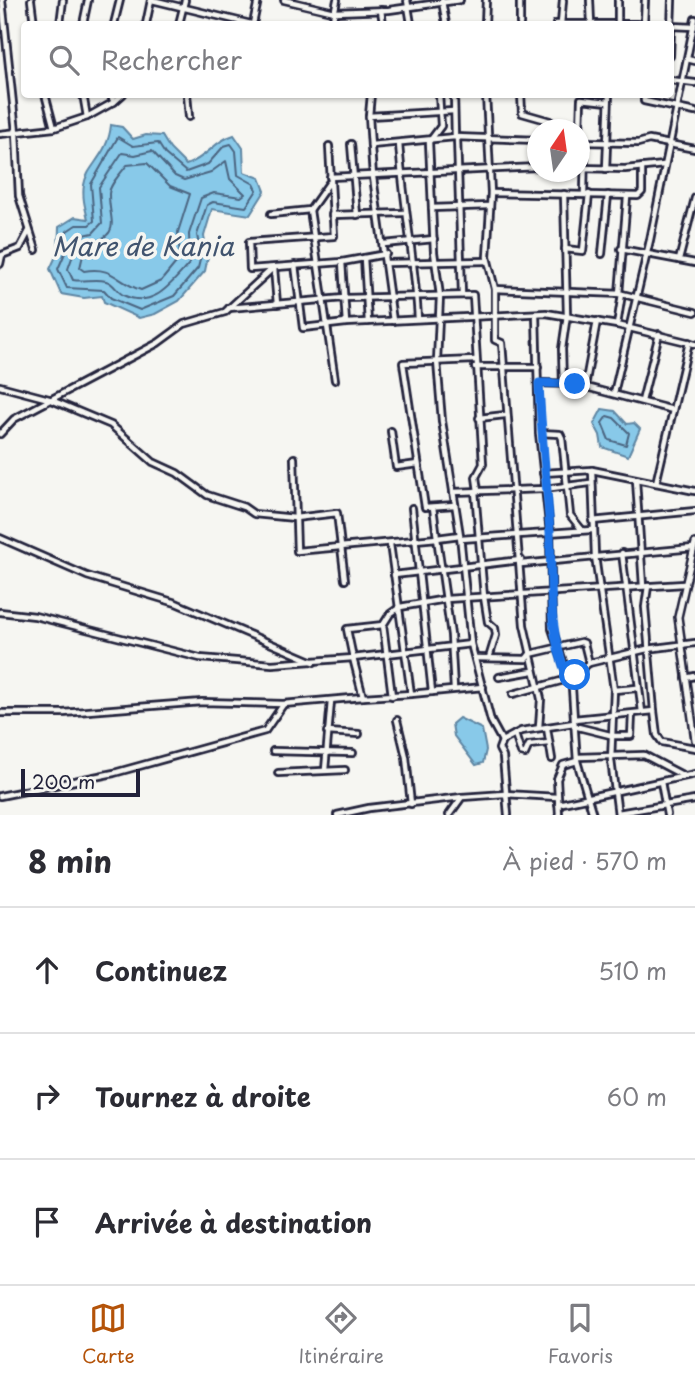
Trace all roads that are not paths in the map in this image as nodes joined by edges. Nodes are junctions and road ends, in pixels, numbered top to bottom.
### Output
1 (2, 0) edge
2 (31, 0) edge
3 (63, 0) edge
4 (88, 0) edge
5 (120, 0) edge
6 (152, 0) edge
7 (186, 0) edge
8 (258, 0) edge
9 (284, 0) edge
10 (337, 0) edge
11 (407, 0) edge
12 (460, 0) edge
13 (485, 0) edge
14 (520, 0) edge
15 (563, 0) edge
16 (590, 0) edge
17 (618, 0) edge
18 (645, 0) edge
19 (672, 0) edge
20 (442, 1) edge
21 (184, 7) junction
22 (408, 7) junction
23 (381, 10) junction
24 (335, 12) junction
25 (695, 19) edge
26 (34, 21) edge
27 (60, 21) edge
28 (84, 21) edge
29 (115, 21) edge
30 (147, 21) edge
31 (180, 21) edge
32 (240, 21) edge
33 (253, 21) edge
34 (333, 21) edge
35 (383, 21) edge
36 (410, 21) edge
37 (445, 21) edge
38 (485, 21) edge
39 (520, 21) edge
40 (561, 21) edge
41 (591, 21) edge
42 (618, 21) edge
43 (644, 21) edge
44 (671, 21) edge
45 (674, 26) edge
46 (694, 27) edge
47 (687, 59) junction
48 (695, 61) edge
49 (674, 80) edge
50 (682, 81) junction
51 (695, 83) edge
52 (46, 98) edge
53 (84, 98) edge
54 (112, 98) edge
55 (118, 98) edge
56 (187, 98) edge
57 (371, 98) edge
58 (439, 98) edge
59 (454, 98) edge
60 (486, 98) edge
61 (521, 98) edge
62 (587, 98) edge
63 (596, 98) edge
64 (608, 98) edge
65 (643, 98) edge
66 (114, 102) junction
67 (608, 102) junction
68 (676, 108) junction
69 (454, 111) junction
70 (695, 112) edge
71 (440, 114) junction
72 (87, 117) junction
73 (189, 117) dead end
74 (369, 117) junction
75 (543, 119) edge
76 (580, 119) edge
77 (54, 128) junction
78 (16, 132) junction
79 (0, 134) edge
80 (456, 137) junction
81 (488, 139) junction
82 (527, 140) edge
83 (429, 142) junction
84 (590, 142) edge
85 (607, 143) junction
86 (669, 143) junction
87 (351, 144) dead end
88 (399, 144) junction
89 (371, 145) junction
90 (329, 146) dead end
91 (695, 149) edge
92 (664, 165) junction
93 (527, 167) edge
94 (642, 167) junction
95 (590, 168) edge
96 (491, 169) junction
97 (606, 169) junction
98 (459, 171) junction
99 (429, 173) junction
100 (401, 176) junction
101 (353, 177) junction
102 (373, 177) junction
103 (330, 180) junction
104 (584, 182) edge
105 (491, 193) junction
106 (564, 194) junction
107 (586, 194) junction
108 (608, 195) junction
109 (627, 197) junction
110 (695, 198) edge
111 (489, 205) junction
112 (460, 207) junction
113 (432, 208) junction
114 (310, 210) junction
115 (404, 213) junction
116 (271, 214) dead end
117 (378, 214) junction
118 (332, 215) junction
119 (357, 215) junction
120 (30, 230) junction
121 (314, 238) junction
122 (434, 239) junction
123 (409, 242) junction
124 (384, 244) junction
125 (565, 249) junction
126 (621, 249) junction
127 (36, 250) dead end
128 (646, 253) junction
129 (386, 254) junction
130 (602, 254) dead end
131 (1, 255) edge
132 (364, 258) junction
133 (679, 260) junction
134 (487, 261) junction
135 (342, 262) junction
136 (436, 262) junction
137 (460, 262) junction
138 (318, 263) junction
139 (387, 263) junction
140 (414, 263) junction
141 (695, 263) edge
142 (0, 264) edge
143 (295, 265) junction
144 (274, 268) junction
145 (495, 289) junction
146 (565, 292) junction
147 (621, 294) junction
148 (462, 295) junction
149 (440, 296) junction
150 (635, 296) junction
151 (390, 297) junction
152 (417, 297) junction
153 (344, 298) junction
154 (367, 298) junction
155 (323, 300) junction
156 (300, 302) junction
157 (277, 304) junction
158 (229, 308) junction
159 (695, 312) edge
160 (536, 313) junction
161 (495, 314) junction
162 (567, 315) junction
163 (474, 316) junction
164 (439, 318) junction
165 (418, 319) junction
166 (393, 321) junction
167 (597, 321) junction
168 (368, 322) junction
169 (345, 323) junction
170 (325, 325) junction
171 (617, 325) junction
172 (628, 327) junction
173 (659, 334) junction
174 (692, 343) edge
175 (475, 360) junction
176 (437, 361) junction
177 (502, 365) junction
178 (475, 367) junction
179 (538, 368) junction
180 (335, 380) dead end
181 (539, 383) junction
182 (563, 384) junction
183 (0, 386) edge
184 (585, 386) junction
185 (614, 393) junction
186 (49, 399) junction
187 (642, 401) junction
188 (673, 410) junction
189 (505, 415) junction
190 (479, 418) junction
191 (391, 431) dead end
192 (539, 433) junction
193 (0, 434) edge
194 (294, 458) dead end
195 (418, 464) junction
196 (592, 470) junction
197 (566, 471) junction
198 (543, 472) junction
199 (636, 480) junction
200 (590, 483) junction
201 (656, 483) junction
202 (567, 485) junction
203 (544, 489) junction
204 (476, 491) junction
205 (512, 491) junction
206 (695, 491) edge
207 (453, 492) junction
208 (456, 505) junction
209 (433, 507) junction
210 (412, 508) dead end
211 (695, 511) edge
212 (636, 517) junction
213 (295, 518) junction
214 (592, 521) junction
215 (582, 530) junction
216 (593, 530) junction
217 (550, 533) junction
218 (518, 534) junction
219 (461, 537) junction
220 (0, 538) edge
221 (437, 538) junction
222 (478, 538) junction
223 (416, 541) junction
224 (390, 544) junction
225 (694, 545) edge
226 (342, 548) junction
227 (639, 552) junction
228 (622, 553) junction
229 (595, 556) junction
230 (521, 562) junction
231 (549, 562) junction
232 (481, 564) junction
233 (463, 566) junction
234 (441, 569) junction
235 (418, 572) junction
236 (394, 575) junction
237 (345, 580) dead end
238 (684, 584) junction
239 (645, 586) junction
240 (627, 588) junction
241 (599, 590) junction
242 (550, 593) junction
243 (521, 594) junction
244 (484, 597) junction
245 (468, 598) junction
246 (446, 599) junction
247 (422, 603) junction
248 (400, 607) junction
249 (0, 612) edge
250 (383, 625) junction
251 (695, 643) edge
252 (471, 644) junction
253 (681, 645) junction
254 (450, 647) junction
255 (559, 649) junction
256 (647, 649) junction
257 (429, 650) junction
258 (386, 653) junction
259 (405, 653) junction
260 (634, 653) junction
261 (530, 654) junction
262 (352, 658) junction
263 (475, 658) junction
264 (489, 658) junction
265 (610, 658) junction
266 (315, 663) junction
267 (589, 663) junction
268 (533, 671) junction
269 (695, 676) edge
270 (499, 677) dead end
271 (568, 678) junction
272 (685, 678) junction
273 (538, 686) junction
274 (483, 687) junction
275 (637, 688) junction
276 (454, 690) junction
277 (614, 690) junction
278 (432, 692) junction
279 (411, 694) junction
280 (513, 694) dead end
281 (392, 696) junction
282 (363, 697) junction
283 (331, 701) junction
284 (283, 704) junction
285 (654, 711) junction
286 (642, 712) junction
287 (0, 713) edge
288 (632, 714) junction
289 (615, 715) junction
290 (692, 719) edge
291 (397, 720) dead end
292 (574, 723) junction
293 (539, 727) junction
294 (547, 728) junction
295 (327, 732) junction
296 (359, 734) dead end
297 (515, 734) junction
298 (614, 736) junction
299 (695, 740) edge
300 (502, 741) junction
301 (550, 743) junction
302 (695, 748) edge
303 (273, 751) dead end
304 (326, 753) junction
305 (354, 753) dead end
306 (611, 757) junction
307 (552, 759) dead end
308 (578, 759) junction
309 (325, 771) junction
310 (345, 771) dead end
311 (278, 774) dead end
312 (695, 774) edge
313 (684, 775) junction
314 (661, 782) junction
315 (505, 793) junction
316 (614, 793) junction
317 (0, 796) edge
318 (462, 797) junction
319 (557, 797) junction
320 (590, 799) junction
321 (695, 800) edge
322 (411, 804) junction
323 (558, 804) junction
324 (666, 806) junction
325 (618, 814) edge
326 (337, 815) edge
327 (449, 815) edge
328 (508, 815) edge
329 (559, 815) edge
330 (593, 815) edge
331 (667, 815) edge

1 - 78 street
2 - 26 street
3 - 27 street
4 - 28 street
5 - 29 street
6 - 21 street
6 - 30 street
7 - 21 street
8 - 33 street
9 - 24 street
10 - 24 street
11 - 22 street
12 - 20 street
13 - 38 street
14 - 39 street
15 - 40 street
16 - 41 street
17 - 42 street
18 - 43 street
19 - 44 street
20 - 22 street
20 - 37 street
21 - 31 street
21 - 32 street
22 - 23 street
22 - 36 street
23 - 24 street
23 - 35 street
24 - 34 street
25 - 46 street
45 - 46 street
46 - 47 street
47 - 48 street
47 - 50 street
49 - 50 street
50 - 51 street
50 - 68 street
52 - 77 street
53 - 72 street
54 - 66 street
55 - 66 street
56 - 73 street
57 - 74 street
58 - 71 street
59 - 69 street
60 - 81 street
61 - 75 street
62 - 76 street
63 - 67 street
64 - 67 street
65 - 68 street
66 - 72 street
67 - 85 street
68 - 70 street
68 - 86 street
69 - 71 street
69 - 80 street
71 - 74 street
71 - 83 street
72 - 77 street
74 - 89 street
77 - 78 street
78 - 79 street
78 - 120 street
80 - 81 street
80 - 83 street
80 - 98 street
81 - 82 street
81 - 96 street
83 - 88 street
83 - 99 street
84 - 85 street
85 - 86 street
85 - 97 street
86 - 91 street
86 - 92 street
87 - 101 street
88 - 89 street
88 - 100 street
89 - 102 street
90 - 103 street
92 - 94 street
92 - 128 street
93 - 96 street
94 - 97 street
94 - 109 street
95 - 97 street
96 - 98 street
96 - 105 street
98 - 99 street
98 - 112 street
99 - 100 street
99 - 113 street
100 - 102 street
100 - 115 street
101 - 102 street
101 - 103 street
101 - 119 street
102 - 117 street
103 - 114 street
103 - 118 street
104 - 107 street
105 - 106 street
105 - 111 street
106 - 107 street
106 - 125 street
107 - 108 street
107 - 125 street
108 - 109 street
108 - 130 street
109 - 126 street
110 - 133 street
111 - 112 street
111 - 134 street
112 - 113 street
112 - 137 street
113 - 122 street
114 - 116 street
114 - 121 street
115 - 117 street
115 - 123 street
117 - 119 street
117 - 124 street
118 - 119 street
118 - 121 street
120 - 127 street
120 - 131 street
121 - 138 street
121 - 144 street
122 - 123 street
122 - 136 street
123 - 124 street
123 - 140 street
124 - 129 street
125 - 146 street
126 - 128 street
126 - 147 street
128 - 133 street
128 - 150 street
129 - 132 street
129 - 139 street
131 - 142 street
132 - 135 street
132 - 154 street
133 - 141 street
134 - 137 street
134 - 145 street
135 - 138 street
135 - 153 street
136 - 137 street
136 - 140 street
136 - 149 street
137 - 148 street
138 - 143 street
138 - 155 street
139 - 140 street
139 - 151 street
140 - 152 street
143 - 144 street
143 - 156 street
144 - 157 street
144 - 158 street
145 - 146 street
145 - 161 street
146 - 147 street
146 - 162 street
147 - 150 street
147 - 171 street
148 - 149 street
148 - 163 street
149 - 152 street
149 - 164 street
150 - 159 street
150 - 172 street
151 - 152 street
151 - 154 street
151 - 166 street
152 - 165 street
153 - 154 street
153 - 155 street
153 - 169 street
154 - 168 street
155 - 156 street
155 - 170 street
156 - 157 street
156 - 170 street
157 - 158 street
158 - 186 street
160 - 161 street
160 - 162 street
160 - 179 street
161 - 163 street
161 - 177 street
162 - 167 street
162 - 182 street
163 - 164 street
163 - 175 street
164 - 165 street
164 - 176 street
165 - 166 street
166 - 168 street
167 - 171 street
167 - 184 street
168 - 169 street
169 - 170 street
170 - 180 street
171 - 172 street
172 - 173 street
172 - 185 street
173 - 174 street
173 - 187 street
174 - 188 street
175 - 176 street
175 - 178 street
176 - 195 street
176 - 207 street
177 - 178 street
177 - 179 street
177 - 189 street
178 - 190 street
179 - 181 street
181 - 182 street
181 - 192 street
182 - 184 street
183 - 186 street
184 - 185 street
185 - 187 street
186 - 193 street
186 - 213 street
187 - 188 street
188 - 201 street
189 - 190 street
189 - 205 street
190 - 204 street
191 - 195 street
192 - 197 street
192 - 198 street
194 - 213 street
195 - 209 street
196 - 197 street
196 - 199 street
196 - 200 street
197 - 198 street
197 - 202 street
198 - 203 street
199 - 201 street
199 - 212 street
200 - 202 street
200 - 214 street
201 - 206 street
202 - 203 street
202 - 215 street
203 - 205 street
203 - 217 street
204 - 205 street
204 - 207 street
204 - 222 street
205 - 218 street
207 - 208 street
208 - 209 street
208 - 219 street
209 - 221 street
210 - 223 street
211 - 212 street
212 - 214 street
212 - 227 street
213 - 226 street
213 - 226 street
214 - 216 street
215 - 216 street
215 - 217 street
216 - 229 street
217 - 218 street
217 - 231 street
218 - 222 street
218 - 230 street
219 - 221 street
219 - 222 street
219 - 233 street
220 - 266 street
221 - 223 street
221 - 234 street
222 - 232 street
223 - 224 street
223 - 235 street
224 - 226 street
224 - 236 street
225 - 227 street
225 - 238 street
226 - 237 street
227 - 228 street
227 - 239 street
228 - 229 street
228 - 240 street
229 - 231 street
229 - 241 street
230 - 231 street
230 - 232 street
230 - 243 street
231 - 242 street
232 - 233 street
232 - 244 street
233 - 234 street
233 - 245 street
234 - 235 street
234 - 246 street
235 - 236 street
235 - 247 street
236 - 248 street
238 - 239 street
238 - 253 street
239 - 240 street
239 - 256 street
240 - 241 street
240 - 260 street
241 - 242 street
241 - 265 street
242 - 243 street
242 - 255 street
243 - 244 street
243 - 261 street
244 - 245 street
244 - 264 street
245 - 246 street
245 - 252 street
246 - 247 street
246 - 254 street
247 - 248 street
247 - 257 street
248 - 250 street
248 - 259 street
249 - 266 street
250 - 258 street
250 - 262 street
251 - 253 street
252 - 254 street
252 - 263 street
253 - 256 street
253 - 272 street
254 - 257 street
254 - 276 street
255 - 261 street
255 - 267 street
255 - 271 street
256 - 260 street
256 - 285 street
257 - 259 street
257 - 278 street
258 - 259 street
258 - 262 street
258 - 281 street
259 - 279 street
260 - 265 street
260 - 275 street
261 - 264 street
261 - 268 street
262 - 266 street
262 - 282 street
263 - 264 street
263 - 274 street
265 - 267 street
265 - 277 street
267 - 271 street
268 - 270 street
268 - 273 street
269 - 272 street
271 - 273 street
271 - 292 street
272 - 290 street
273 - 280 street
273 - 293 street
274 - 276 street
274 - 300 street
275 - 277 street
275 - 286 street
276 - 278 street
277 - 289 street
278 - 279 street
279 - 281 street
281 - 282 street
282 - 283 street
283 - 284 street
283 - 295 street
284 - 287 street
284 - 317 street
285 - 286 street
285 - 302 street
286 - 288 street
288 - 289 street
288 - 298 street
289 - 292 street
289 - 298 street
290 - 299 street
291 - 322 street
292 - 294 street
292 - 298 street
292 - 308 street
293 - 294 street
293 - 297 street
294 - 301 street
295 - 296 street
295 - 304 street
297 - 300 street
297 - 301 street
298 - 306 street
300 - 315 street
301 - 307 street
303 - 304 street
304 - 305 street
304 - 309 street
306 - 308 street
306 - 313 street
306 - 316 street
308 - 319 street
308 - 320 street
309 - 310 street
309 - 311 street
312 - 313 street
313 - 314 street
314 - 316 street
314 - 324 street
315 - 318 street
315 - 319 street
315 - 328 street
316 - 320 street
316 - 325 street
318 - 322 street
318 - 327 street
319 - 323 street
320 - 323 street
320 - 330 street
321 - 324 street
322 - 326 street
323 - 329 street
324 - 325 street
324 - 331 street

